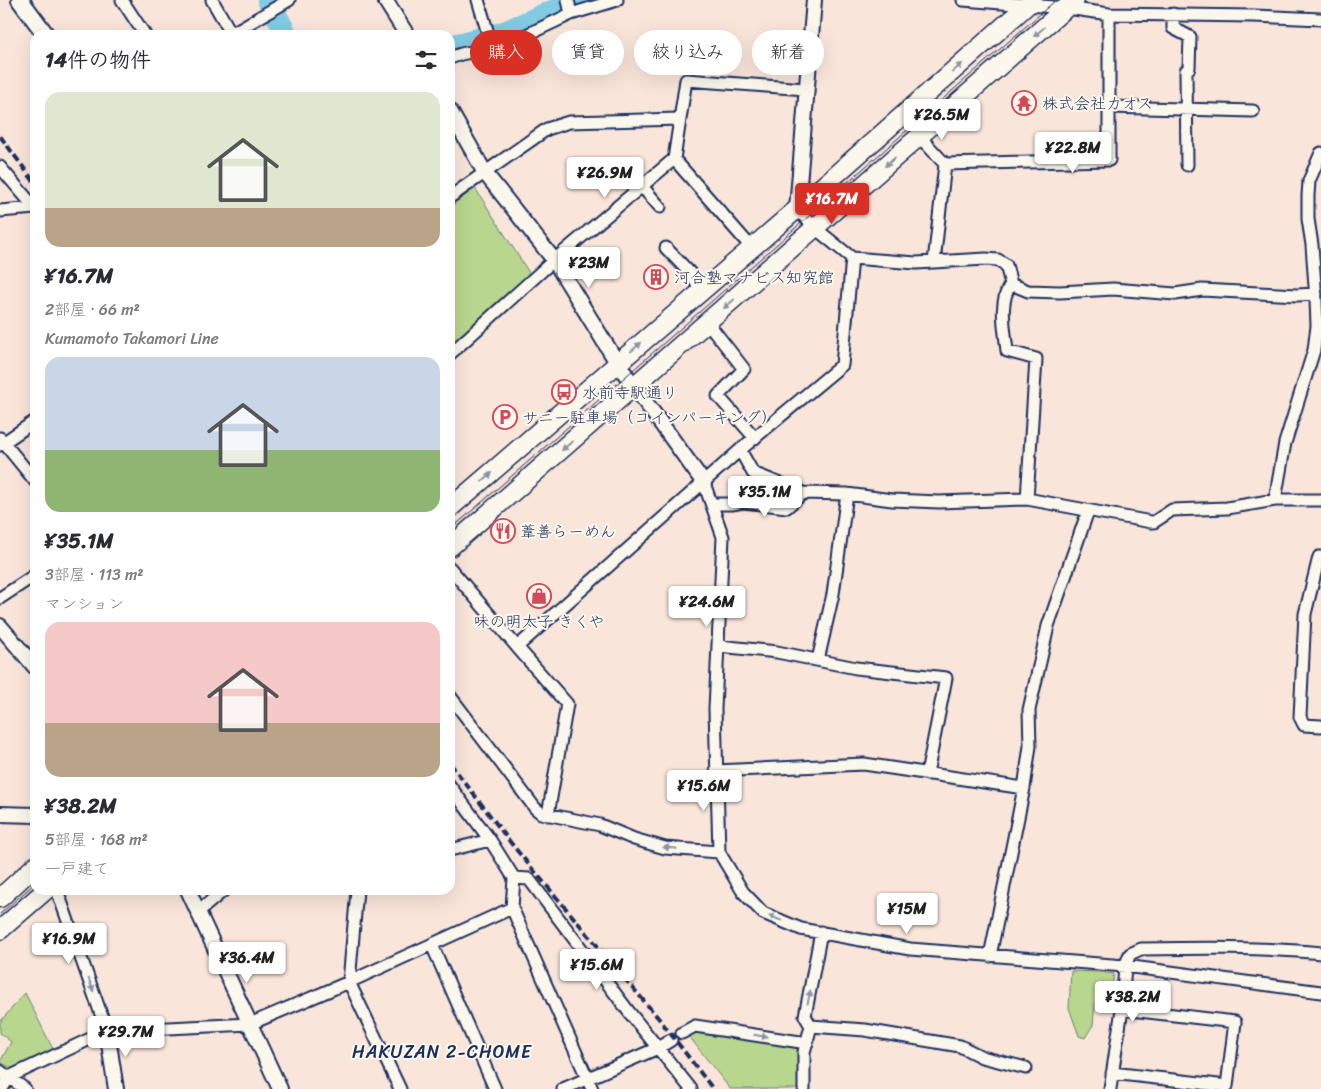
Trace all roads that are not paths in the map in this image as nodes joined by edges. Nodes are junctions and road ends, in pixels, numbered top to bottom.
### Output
1 (20, 0) edge
2 (122, 0) edge
3 (212, 0) edge
4 (289, 0) edge
5 (385, 0) edge
6 (478, 0) edge
7 (568, 0) edge
8 (617, 0) edge
9 (814, 0) edge
10 (963, 0) edge
11 (1030, 3) edge
12 (1069, 3) edge
13 (571, 14) junction
14 (1109, 14) junction
15 (1173, 14) junction
16 (1321, 19) edge
17 (42, 30) edge
18 (142, 30) edge
19 (228, 30) edge
20 (237, 30) edge
21 (404, 30) edge
22 (487, 30) edge
23 (537, 30) edge
24 (470, 52) edge
25 (455, 56) edge
26 (805, 89) junction
27 (1110, 106) junction
28 (1185, 108) junction
29 (1253, 111) dead end
30 (680, 119) junction
31 (455, 120) edge
32 (920, 137) junction
33 (1321, 153) edge
34 (674, 159) junction
35 (946, 164) junction
36 (1187, 165) dead end
37 (0, 167) edge
38 (485, 172) junction
39 (639, 187) junction
40 (455, 193) edge
41 (30, 202) edge
42 (660, 206) dead end
43 (30, 208) edge
44 (797, 209) junction
45 (0, 211) edge
46 (815, 228) junction
47 (751, 247) junction
48 (666, 248) dead end
49 (852, 258) junction
50 (554, 260) junction
51 (934, 262) junction
52 (1011, 284) junction
53 (701, 291) junction
54 (1318, 297) edge
55 (708, 322) junction
56 (455, 349) edge
57 (618, 364) junction
58 (634, 387) junction
59 (30, 424) edge
60 (756, 438) junction
61 (1, 442) edge
62 (740, 450) junction
63 (30, 474) edge
64 (704, 483) junction
65 (803, 493) junction
66 (847, 494) junction
67 (1027, 499) junction
68 (1275, 500) junction
69 (1320, 501) edge
70 (455, 504) edge
71 (713, 504) junction
72 (1088, 511) junction
73 (455, 543) edge
74 (1321, 557) edge
75 (455, 574) edge
76 (30, 577) edge
77 (0, 598) edge
78 (0, 626) edge
79 (719, 646) junction
80 (517, 647) junction
81 (818, 660) junction
82 (30, 661) edge
83 (455, 703) edge
84 (1321, 726) edge
85 (716, 770) junction
86 (927, 774) junction
87 (1024, 788) junction
88 (455, 793) edge
89 (0, 814) edge
90 (548, 815) junction
91 (30, 816) edge
92 (490, 840) junction
93 (455, 849) edge
94 (719, 852) junction
95 (30, 871) edge
96 (514, 878) junction
97 (40, 895) edge
98 (59, 895) edge
99 (190, 895) edge
100 (218, 895) edge
101 (357, 895) edge
102 (0, 898) edge
103 (512, 908) junction
104 (198, 912) junction
105 (0, 930) edge
106 (821, 932) junction
107 (432, 945) junction
108 (1321, 953) edge
109 (990, 956) junction
110 (1125, 966) junction
111 (349, 982) junction
112 (1321, 992) edge
113 (1122, 1009) junction
114 (250, 1024) junction
115 (811, 1026) junction
116 (107, 1031) junction
117 (682, 1033) dead end
118 (670, 1040) dead end
119 (807, 1043) junction
120 (658, 1048) junction
121 (1026, 1068) dead end
122 (1112, 1073) junction
123 (5, 1074) edge
124 (589, 1084) edge
125 (2, 1089) edge
126 (25, 1089) edge
127 (116, 1089) edge
128 (280, 1089) edge
129 (400, 1089) edge
130 (496, 1089) edge
131 (563, 1089) edge
132 (691, 1089) edge
133 (804, 1089) edge
134 (1110, 1089) edge

1 - 17 main road
2 - 18 street
3 - 19 street
4 - 20 street
5 - 21 street
6 - 22 street
7 - 13 street
8 - 13 street
9 - 26 street
10 - 11 street
11 - 12 street
44 -> 11 main road
12 - 14 street
12 -> 32 main road
13 - 23 street
14 - 15 street
14 - 27 street
15 - 16 street
15 - 28 street
24 - 25 street
26 - 30 street
26 - 44 street
27 - 28 street
27 - 35 street
28 - 29 street
28 - 36 street
30 - 34 street
30 - 38 street
31 - 38 street
32 - 35 street
32 -> 46 main road
33 - 54 street
34 - 39 street
34 - 47 street
35 - 51 street
37 - 41 street
38 - 40 street
38 - 50 street
39 - 42 street
39 - 50 street
43 - 45 street
44 - 46 street
44 - 47 main road
46 - 49 street
46 -> 55 main road
47 - 53 main road
48 - 53 street
49 - 51 street
49 - 60 street
50 - 56 street
50 - 57 street
51 - 52 street
52 - 54 street
52 - 67 street
57 -> 53 main road
54 - 68 street
55 - 58 main road
55 - 60 street
57 - 58 street
70 -> 57 main road
58 - 64 street
58 -> 73 main road
59 - 61 street
60 - 62 street
61 - 63 street
62 - 64 street
62 - 65 street
64 - 71 street
64 - 80 street
65 - 66 street
65 - 71 street
66 - 67 street
66 - 81 street
67 - 72 street
68 - 69 street
68 - 72 street
71 - 79 street
72 - 87 street
74 - 84 street
75 - 80 street
76 - 77 street
78 - 82 street
79 - 81 street
79 - 85 street
80 - 90 street
81 - 86 street
83 - 90 street
85 - 86 street
85 - 94 street
86 - 87 street
87 - 109 street
88 - 92 street
89 - 91 street
94 -> 90 street
92 - 93 street
92 - 96 street
106 -> 94 street
95 - 102 main road
96 - 103 street
96 - 120 street
97 - 105 main road
98 -> 116 street
99 - 104 street
100 - 104 street
101 - 111 street
103 - 107 street
103 - 124 street
104 - 114 street
106 - 109 street
115 -> 106 street
107 - 111 street
107 - 130 street
108 - 110 street
109 - 110 street
110 - 112 street
110 - 113 street
111 - 114 street
111 - 129 street
113 - 122 street
113 - 122 street
114 - 116 street
114 - 128 street
115 - 119 street
115 - 121 street
116 - 123 street
116 - 127 street
117 -> 119 street
118 - 120 street
119 - 133 street
120 - 124 street
120 - 132 street
122 - 134 street
123 - 125 street
123 - 126 street
124 - 131 street

